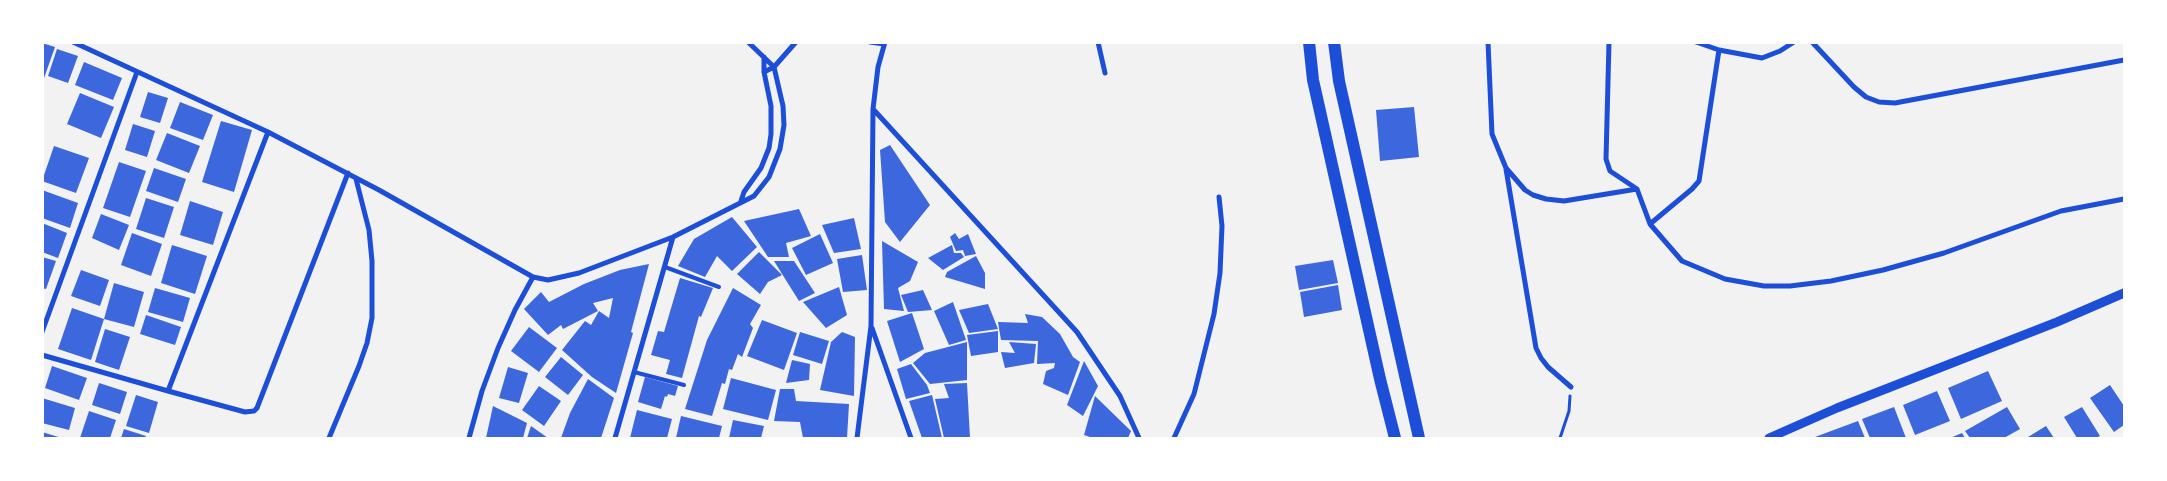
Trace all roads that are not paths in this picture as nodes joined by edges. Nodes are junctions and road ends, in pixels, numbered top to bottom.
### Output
1 (73, 42) edge
2 (748, 42) edge
3 (796, 42) edge
4 (870, 42) edge
5 (1098, 42) edge
6 (1309, 42) edge
7 (1334, 42) edge
8 (1488, 42) edge
9 (1609, 42) edge
10 (1696, 42) edge
11 (1794, 42) edge
12 (1812, 42) edge
13 (885, 43) edge
14 (1719, 50) junction
15 (764, 57) junction
16 (2124, 60) edge
17 (774, 67) junction
18 (137, 72) junction
19 (764, 72) junction
20 (1105, 73) dead end
21 (873, 109) junction
22 (268, 132) junction
23 (1506, 168) junction
24 (348, 173) junction
25 (356, 179) junction
26 (1637, 189) junction
27 (744, 192) junction
28 (754, 196) junction
29 (1219, 197) dead end
30 (2124, 199) edge
31 (742, 201) junction
32 (1650, 224) junction
33 (673, 237) junction
34 (665, 267) junction
35 (533, 277) junction
36 (719, 287) dead end
37 (2124, 293) edge
38 (871, 326) junction
39 (42, 332) edge
40 (42, 355) edge
41 (634, 372) junction
42 (684, 385) dead end
43 (1571, 387) road end
44 (168, 391) junction
45 (329, 438) edge
46 (469, 438) edge
47 (615, 438) edge
48 (857, 438) edge
49 (911, 438) edge
50 (1139, 438) edge
51 (1174, 438) edge
52 (1395, 438) edge
53 (1419, 438) edge
54 (1769, 438) edge

1 - 18 street
2 - 15 street
3 - 17 street
4 - 13 street
5 - 20 street
6 - 52 highway
7 - 53 highway
8 - 23 street
9 - 26 street
10 - 14 street
11 - 14 street
12 - 16 street
13 - 21 street
14 - 32 street
15 - 17 street
15 - 19 street
17 - 19 street
17 - 28 street
18 - 22 street
18 - 39 street
19 - 27 street
21 - 38 street
21 - 50 street
22 - 24 street
22 - 44 street
23 - 26 street
23 - 43 street
24 - 25 street
24 - 44 street
25 - 35 street
25 - 45 street
26 - 32 street
27 - 28 street
27 - 31 street
28 - 31 street
29 - 51 street
30 - 32 street
31 - 33 street
33 - 34 street
33 - 35 street
34 - 36 lane
34 - 41 street
35 - 46 street
37 - 54 street
38 - 48 street
38 - 49 street
40 - 44 street
41 - 42 lane
41 - 47 street

